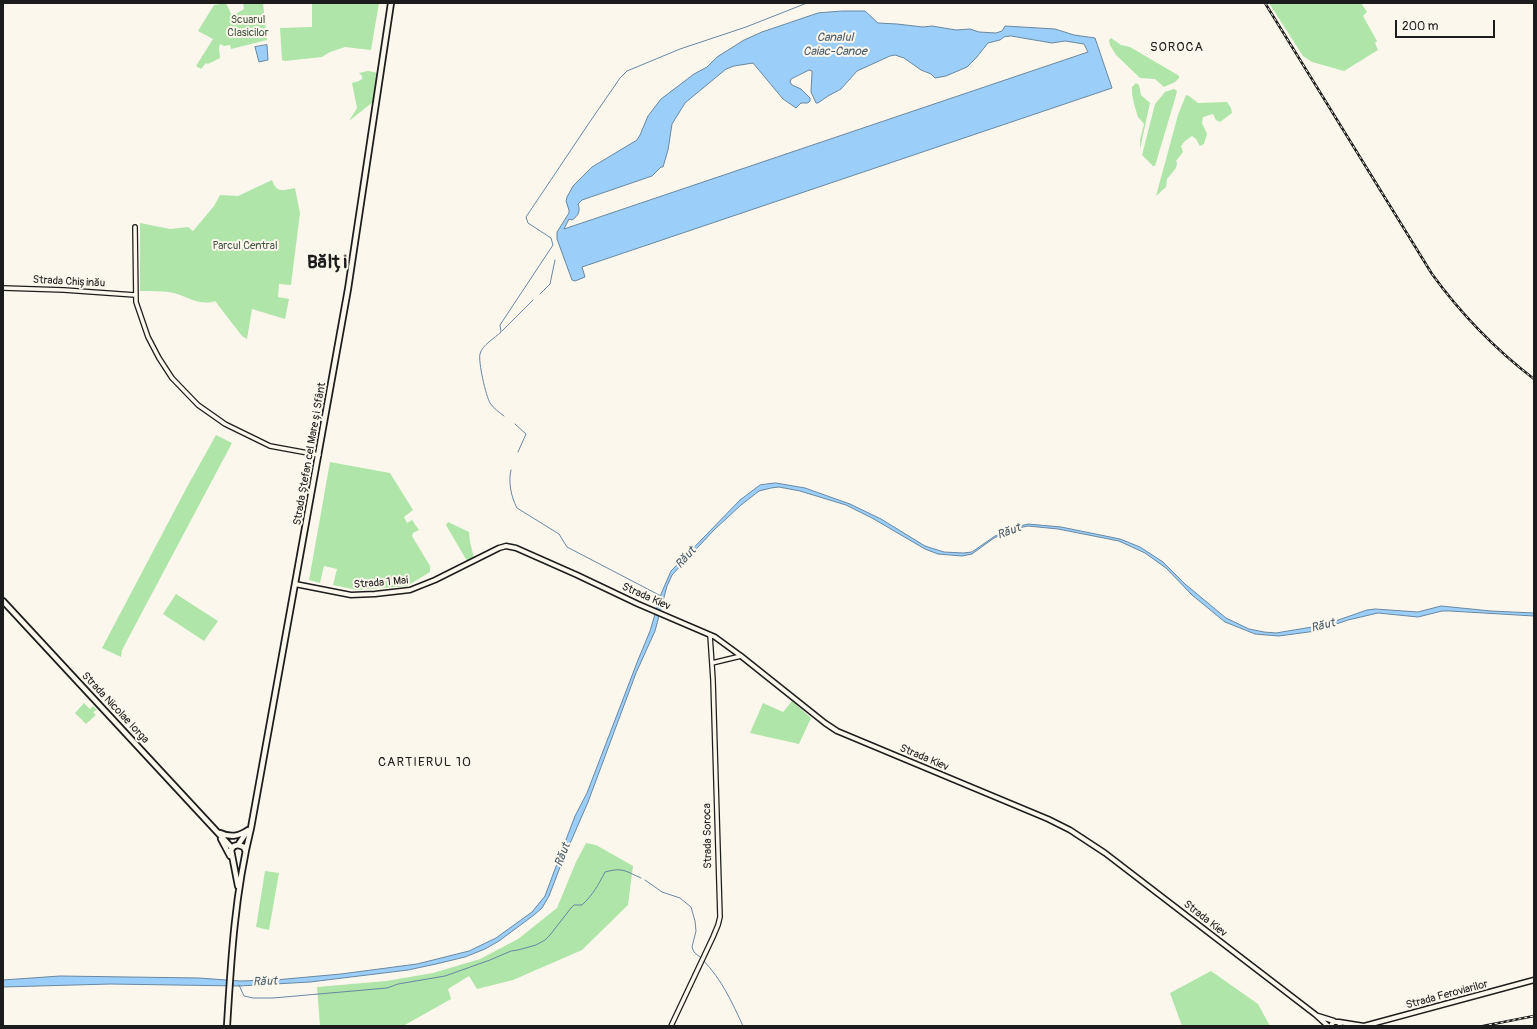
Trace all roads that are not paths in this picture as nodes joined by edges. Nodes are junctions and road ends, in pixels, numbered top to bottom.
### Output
1 (391, 3) edge
2 (135, 227) dead end
3 (3, 288) edge
4 (135, 294) junction
5 (319, 455) junction
6 (509, 546) joint
7 (295, 584) junction
8 (3, 601) edge
9 (710, 634) junction
10 (741, 656) junction
11 (712, 663) junction
12 (250, 829) junction
13 (219, 834) junction
14 (235, 846) junction
15 (245, 853) junction
16 (233, 857) junction
17 (237, 879) junction
18 (239, 894) junction
19 (1534, 980) edge
20 (1316, 1015) junction
21 (1338, 1023) edge
22 (227, 1026) edge
23 (671, 1026) edge
24 (1328, 1026) edge
25 (1331, 1026) edge
26 (1364, 1026) edge

1 - 5 main road, Strada Ștefan cel Mare și Sfânt
2 - 4 street
3 - 4 street, Strada Chișinău
4 - 5 street
5 - 7 main road, Strada Ștefan cel Mare și Sfânt
6 - 7 main road, Strada 1 Mai
6 - 9 main road, Strada Kiev
7 - 12 main road, Strada Ștefan cel Mare și Sfânt
8 - 13 main road, Strada Nicolae Iorga
9 - 10 main road, Strada Kiev
9 - 11 street, Strada Soroca
10 - 11 street
10 - 20 main road, Strada Kiev
11 - 23 street, Strada Soroca
12 - 13 main road
12 - 14 main road
12 - 15 main road, Strada Ștefan cel Mare și Sfânt
13 - 14 main road, Strada Nicolae Iorga
13 - 17 main road
14 - 15 main road
14 - 16 main road
15 - 16 main road
15 - 18 main road, Strada Ștefan cel Mare și Sfânt
16 - 17 main road
17 - 18 main road
18 - 22 main road, Strada Ștefan cel Mare și Sfânt
19 - 26 main road, Strada Feroviarilor
20 - 21 main road, Strada Kiev
20 - 24 main road, Strada Kiev
21 - 25 main road
21 - 26 main road, Strada Kiev

